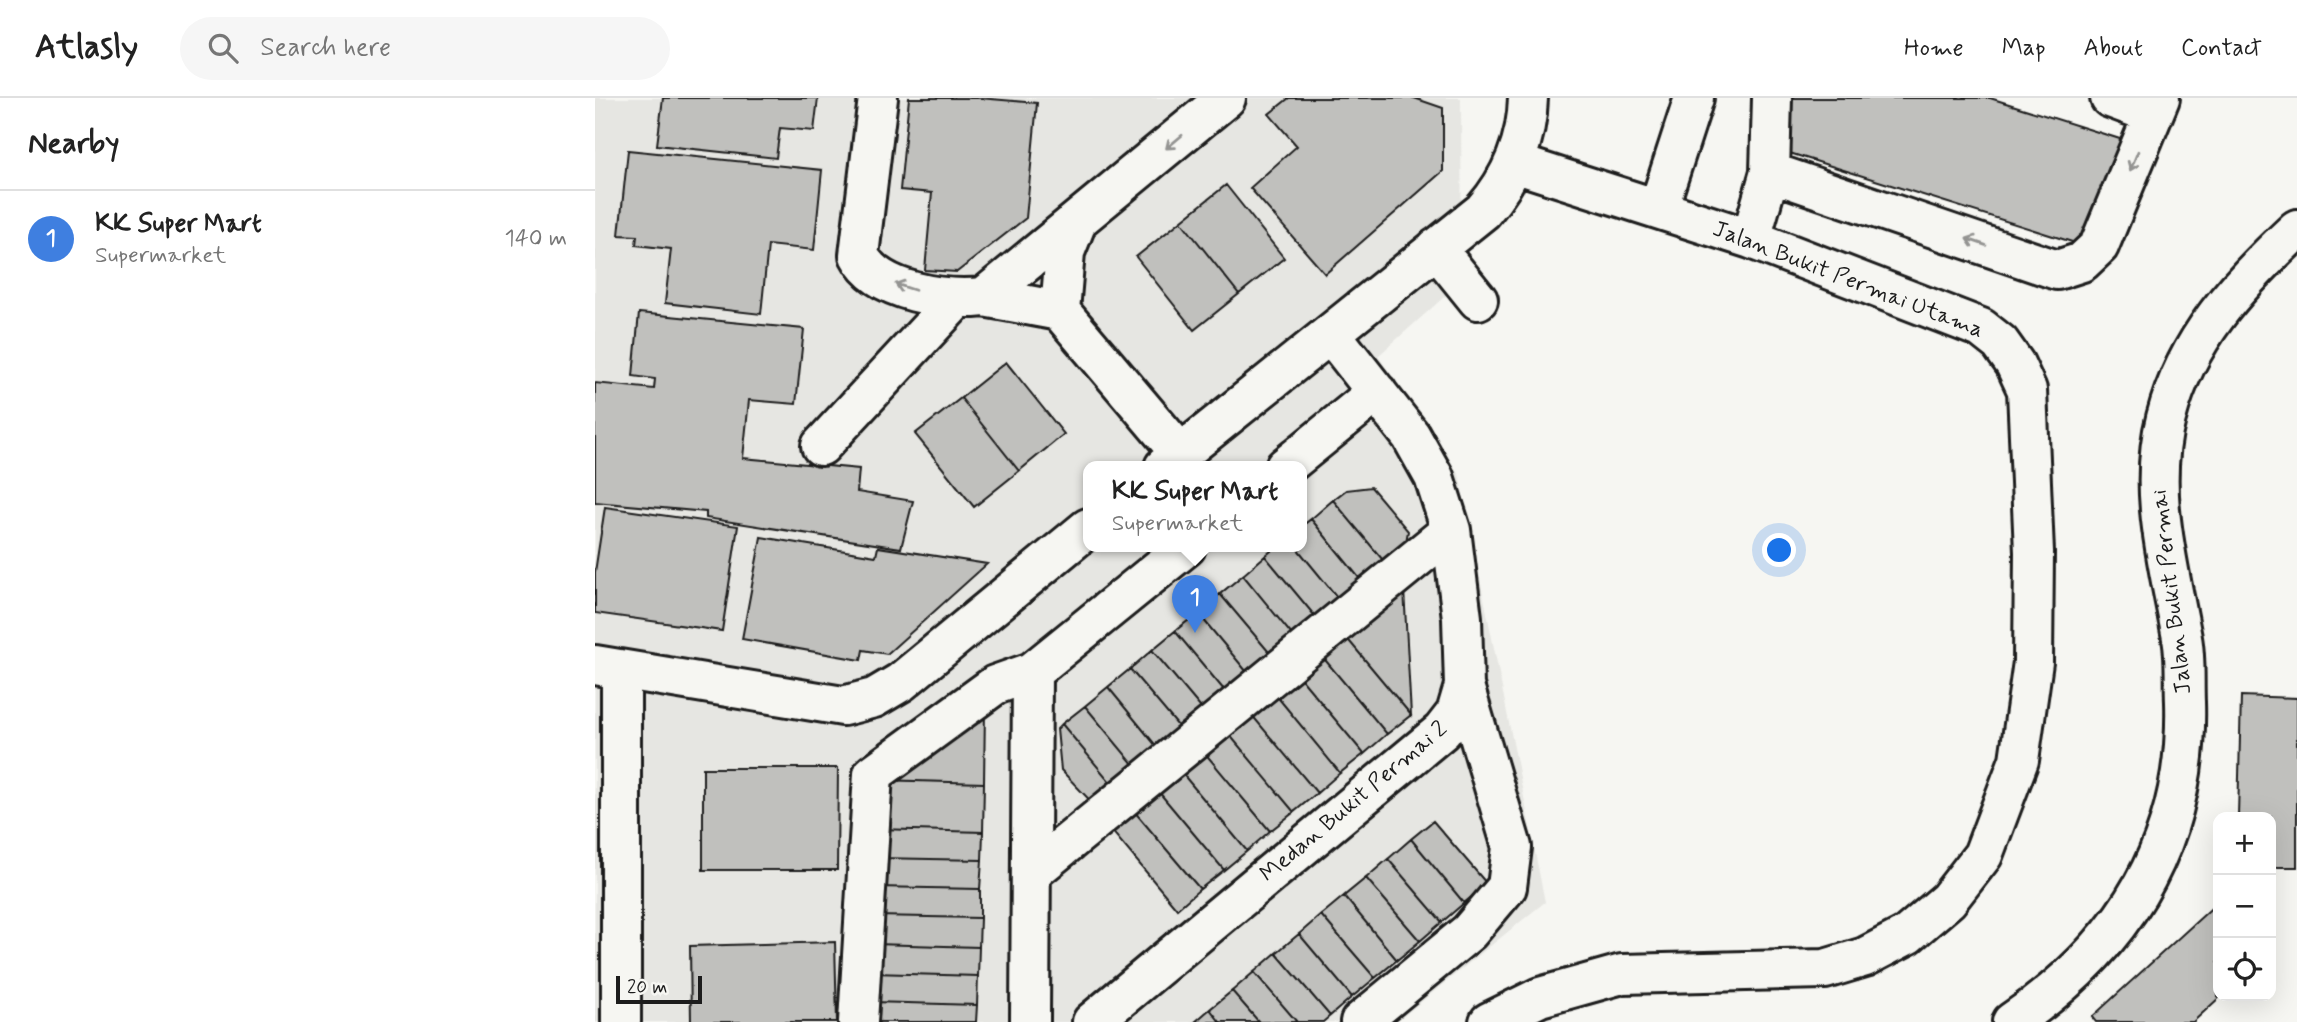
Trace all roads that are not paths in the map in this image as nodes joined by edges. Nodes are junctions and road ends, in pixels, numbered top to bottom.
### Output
1 (878, 98) edge
2 (1226, 98) edge
3 (1506, 98) edge
4 (1528, 98) edge
5 (1694, 98) edge
6 (1772, 98) edge
7 (2109, 98) edge
8 (2157, 106) edge
9 (1514, 163) junction
10 (1770, 172) junction
11 (1658, 209) junction
12 (1077, 222) junction
13 (2297, 229) edge
14 (1751, 239) junction
15 (1436, 248) junction
16 (970, 298) junction
17 (1478, 300) dead end
18 (1060, 311) junction
19 (1331, 334) junction
20 (1377, 393) junction
21 (821, 446) dead end
22 (1172, 460) edge
23 (1292, 461) edge
24 (1451, 530) junction
25 (1083, 532) edge
26 (1180, 552) edge
27 (608, 668) edge
28 (1032, 672) junction
29 (1464, 686) junction
30 (1031, 873) junction
31 (621, 1022) edge
32 (858, 1022) edge
33 (1030, 1022) edge
34 (1092, 1022) edge
35 (1360, 1022) edge
36 (1489, 1022) edge
37 (2012, 1022) edge

16 -> 1 street
2 -> 12 street
3 - 9 street
4 - 9 street
5 - 11 street
6 - 10 street
7 - 8 street
8 -> 10 street
9 - 11 street, Jalan Bukit Permai Utama
9 - 15 street
10 - 14 street
11 - 14 street, Jalan Bukit Permai Utama
12 - 16 street
12 - 18 street
13 - 37 street, Jalan Bukit Permai
14 - 36 street, Jalan Bukit Permai Utama
15 - 17 street
15 - 19 street
16 - 18 street
16 - 21 street
18 - 22 street
19 - 20 street, Medan Bukit Permai 2
19 - 22 street
20 - 23 street
20 - 24 street, Medan Bukit Permai 2
24 - 29 street, Medan Bukit Permai 2
24 - 30 street
25 - 27 street
26 - 28 street
27 - 31 street
28 - 30 street
28 - 32 street
29 - 34 street, Medan Bukit Permai 2
29 - 35 street
30 - 33 street

